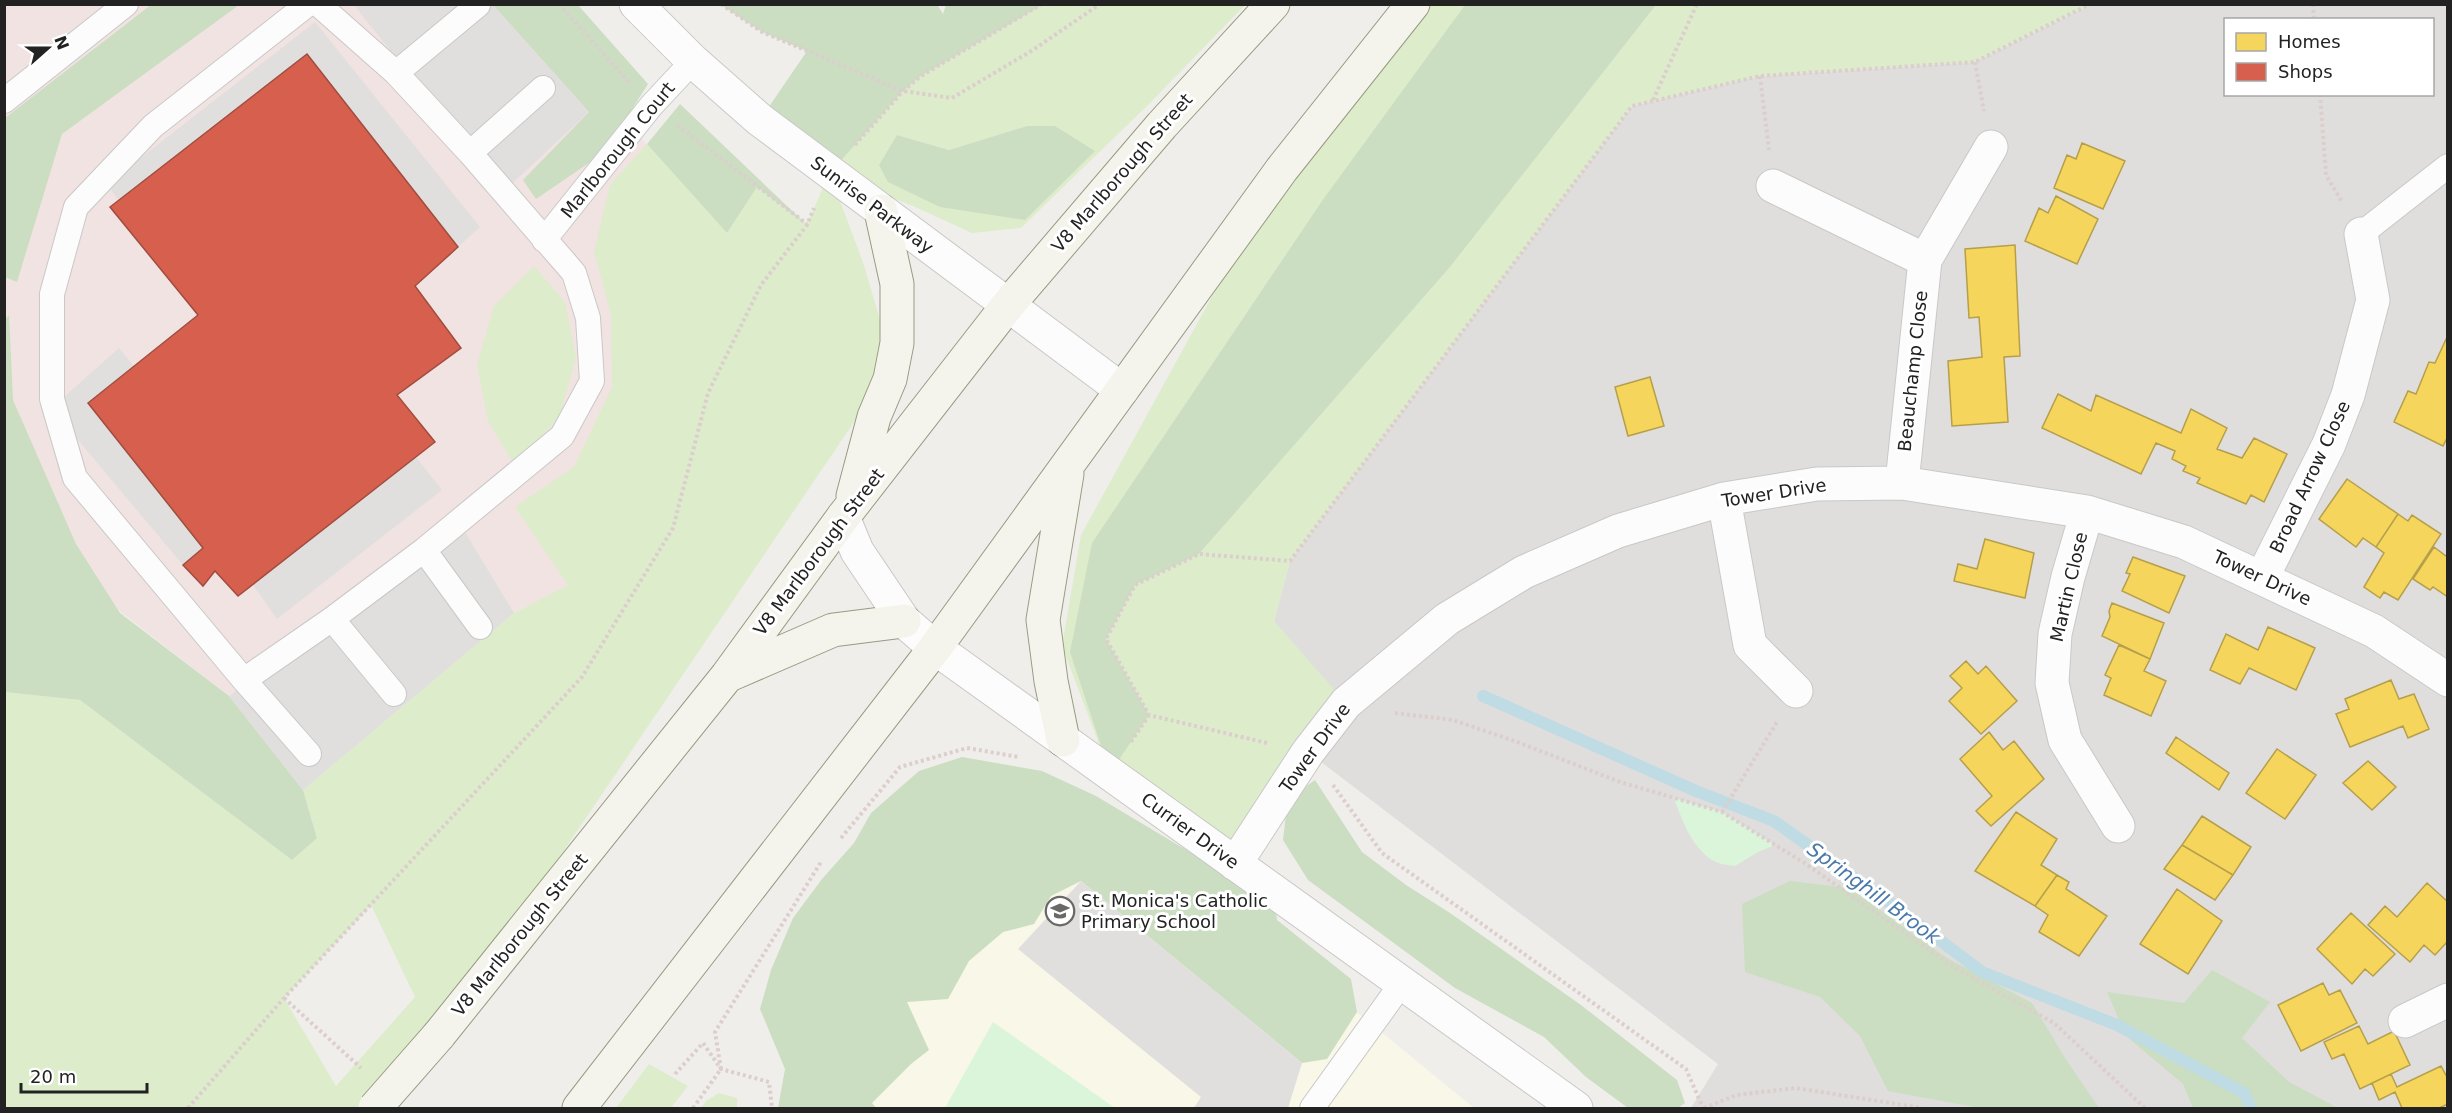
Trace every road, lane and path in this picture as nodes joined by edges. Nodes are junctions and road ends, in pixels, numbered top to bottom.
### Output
1 (126, 4) edge
2 (308, 4) edge
3 (318, 4) edge
4 (636, 4) edge
5 (721, 4) edge
6 (1042, 4) edge
7 (1100, 4) edge
8 (1273, 4) edge
9 (1413, 4) edge
10 (1697, 4) edge
11 (2090, 4) edge
12 (478, 5) edge
13 (693, 61) junction
14 (1975, 62) junction
15 (396, 74) junction
16 (1760, 76) junction
17 (543, 88) dead end
18 (903, 91) junction
19 (2320, 96) edge
20 (4, 100) edge
21 (1653, 101) junction
22 (1990, 147) joint
23 (470, 153) junction
24 (2448, 166) edge
25 (829, 174) junction
26 (1773, 186) joint
27 (881, 211) junction
28 (2361, 234) junction
29 (544, 240) junction
30 (1925, 260) junction
31 (1008, 305) junction
32 (1122, 390) junction
33 (1068, 466) junction
34 (1902, 483) junction
35 (1724, 499) junction
36 (2087, 512) junction
37 (846, 513) junction
38 (424, 550) junction
39 (2262, 578) junction
40 (332, 619) junction
41 (904, 621) junction
42 (480, 627) dead end
43 (935, 648) junction
44 (727, 676) junction
45 (244, 680) junction
46 (2448, 680) edge
47 (1796, 691) joint
48 (394, 694) dead end
49 (1389, 713) dead end
50 (1149, 715) junction
51 (1063, 740) junction
52 (1308, 752) junction
53 (309, 754) dead end
54 (1023, 758) dead end
55 (1110, 773) junction
56 (1722, 812) junction
57 (2118, 826) dead end
58 (840, 839) dead end
59 (825, 857) dead end
60 (1235, 864) junction
61 (1402, 983) junction
62 (284, 998) junction
63 (2448, 1000) edge
64 (2405, 1020) dead end
65 (363, 1069) dead end
66 (721, 1069) junction
67 (675, 1074) dead end
68 (188, 1108) edge
69 (375, 1108) edge
70 (579, 1108) edge
71 (693, 1108) edge
72 (772, 1108) edge
73 (1312, 1108) edge
74 (1576, 1108) edge
75 (1704, 1108) edge
76 (1922, 1108) edge
77 (2145, 1108) edge

1 - 20 lane
2 - 45 lane
3 - 15 lane
4 - 13 street, Sunrise Parkway
5 - 18 path
6 - 18 path
7 - 18 path
8 - 31 main road, V8 Marlborough Street
9 - 32 main road
10 - 21 path
11 - 14 path
12 - 15 lane
13 - 25 street, Sunrise Parkway
13 - 29 lane, Marlborough Court
14 - 16 path
14 - 22 path
15 - 23 lane
16 - 21 path
16 - 26 path
17 - 23 lane
18 - 25 path
19 - 28 path
21 - 50 path
22 - 30 street, Beauchamp Close
23 - 29 lane
24 - 28 lane
25 - 27 street, Sunrise Parkway
25 - 62 path
26 - 30 street
27 - 31 street, Sunrise Parkway
27 - 37 main road
28 - 39 street, Broad Arrow Close
29 - 38 lane
30 - 34 street, Beauchamp Close
31 - 32 street, Sunrise Parkway
31 - 37 main road, V8 Marlborough Street
32 - 33 main road
33 - 43 main road
33 - 51 main road
34 - 35 street, Tower Drive
34 - 36 street, Tower Drive
35 - 47 street
35 - 52 street, Tower Drive
36 - 39 street, Tower Drive
36 - 57 street, Martin Close
37 - 41 street, Currier Drive
37 - 44 main road, V8 Marlborough Street
38 - 40 lane
38 - 42 lane
39 - 46 street, Tower Drive
40 - 45 lane
40 - 48 lane
41 - 43 street, Currier Drive
41 - 44 main road
43 - 51 street, Currier Drive
43 - 70 main road
44 - 69 main road, V8 Marlborough Street, bridge
45 - 53 lane
47 - 56 path
49 - 56 path
50 - 52 path
50 - 55 path
51 - 55 street, Currier Drive
52 - 60 street, Tower Drive
52 - 75 path
54 - 58 path
55 - 60 street, Currier Drive
56 - 77 path
59 - 66 path
60 - 61 street, Currier Drive
61 - 73 lane
61 - 74 street, Currier Drive
62 - 65 path
62 - 68 path
63 - 64 street
66 - 67 path
66 - 71 path
66 - 72 path
75 - 76 path

